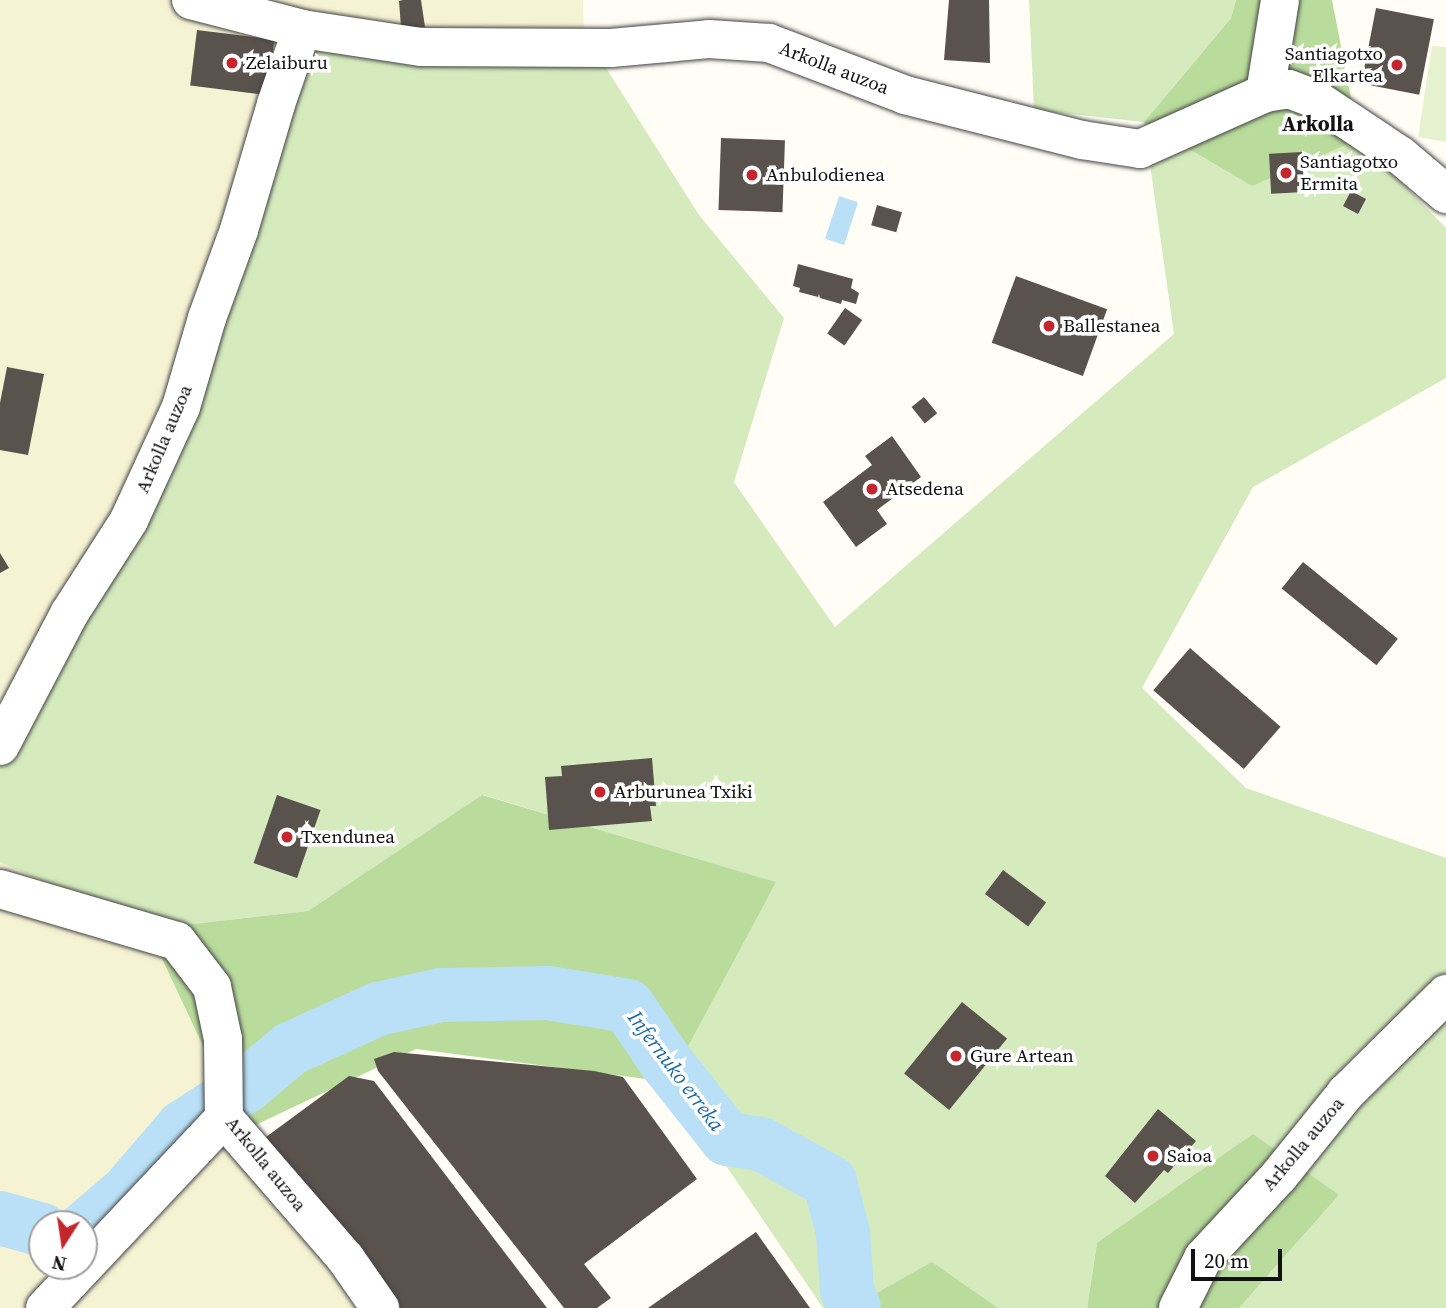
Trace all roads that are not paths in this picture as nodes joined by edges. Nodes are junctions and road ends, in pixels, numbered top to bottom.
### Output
1 (191, 0) edge
2 (1280, 0) edge
3 (302, 29) junction
4 (1265, 93) junction
5 (1446, 194) edge
6 (0, 747) edge
7 (0, 890) edge
8 (1446, 994) edge
9 (224, 1118) junction
10 (45, 1308) edge
11 (380, 1308) edge
12 (1178, 1308) edge

1 - 3 street, Arkolla auzoa
2 - 4 street
3 - 4 street, Arkolla auzoa
3 - 6 street, Arkolla auzoa
4 - 5 street, Arkolla auzoa
7 - 9 street, Arkolla auzoa
8 - 12 street, Arkolla auzoa
9 - 10 street
9 - 11 street, Arkolla auzoa

